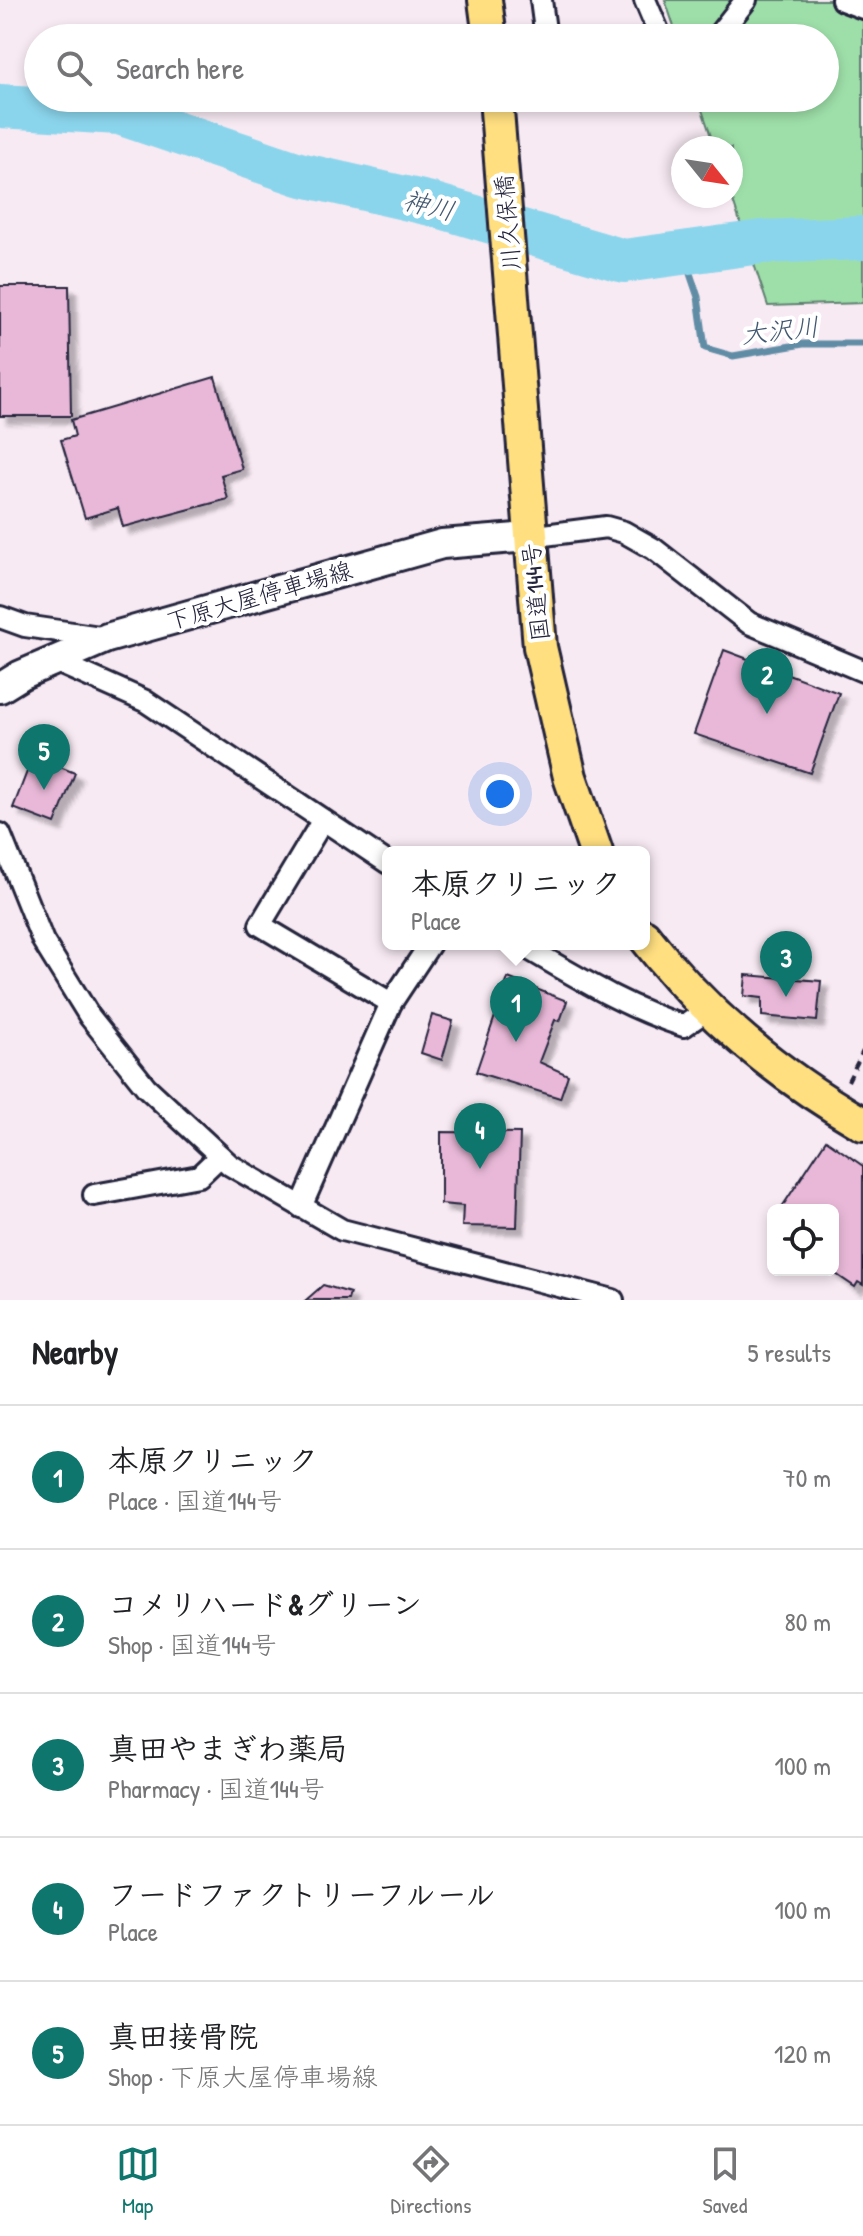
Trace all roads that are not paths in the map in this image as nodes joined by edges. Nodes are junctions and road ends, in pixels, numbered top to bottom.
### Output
1 (485, 0) edge
2 (541, 0) edge
3 (645, 0) edge
4 (746, 0) edge
5 (842, 0) edge
6 (863, 8) edge
7 (488, 24) edge
8 (544, 24) edge
9 (655, 24) edge
10 (727, 24) edge
11 (498, 112) edge
12 (516, 325) joint
13 (529, 537) junction
14 (0, 617) edge
15 (107, 638) junction
16 (55, 661) junction
17 (863, 671) edge
18 (0, 688) edge
19 (323, 820) junction
20 (0, 834) edge
21 (594, 846) edge
22 (382, 859) edge
23 (650, 943) edge
24 (426, 950) edge
25 (530, 950) edge
26 (391, 1003) junction
27 (707, 1010) junction
28 (863, 1124) edge
29 (220, 1156) junction
30 (94, 1195) dead end
31 (301, 1207) junction
32 (613, 1300) edge

1 - 7 highway
2 - 8 street
3 - 9 street
4 - 10 street
5 - 6 street
11 - 12 highway, 川久保橋
12 - 13 highway, 国道144号
13 - 15 main road, 下原大屋停車場線
13 - 17 street
13 - 21 highway, 国道144号
14 - 15 street
15 - 16 main road, 下原大屋停車場線
16 - 18 main road, 下原大屋停車場線
16 - 19 street
19 - 22 street
19 - 26 street
20 - 29 street
23 - 27 highway
24 - 26 street
25 - 27 street
26 - 31 street
27 - 28 highway
29 - 30 street
29 - 31 street
31 - 32 street

